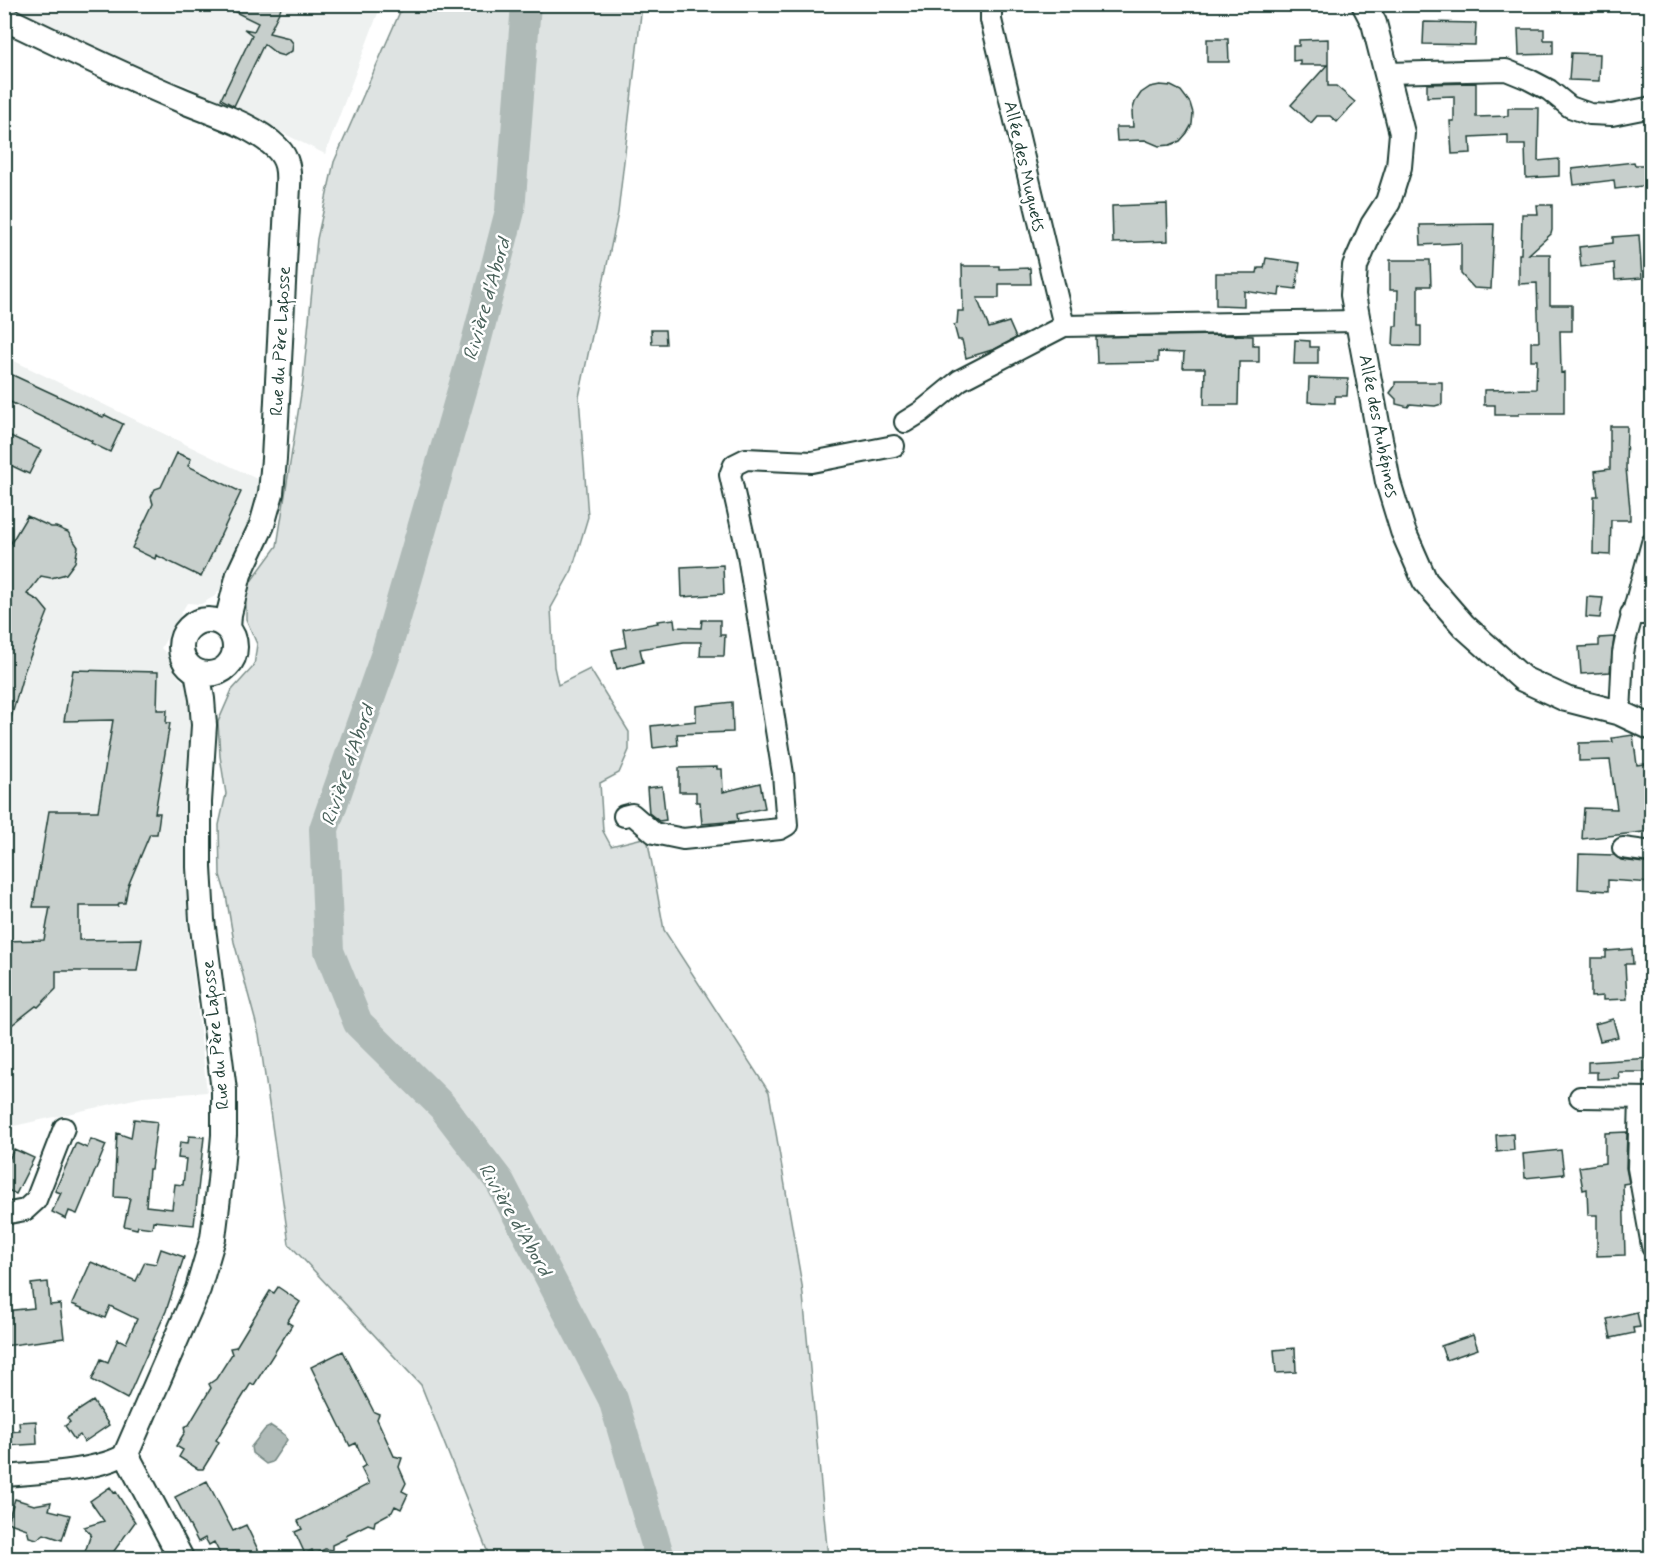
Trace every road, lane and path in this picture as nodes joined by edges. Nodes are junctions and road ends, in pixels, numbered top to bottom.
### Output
1 (991, 4) edge
2 (1364, 4) edge
3 (4, 18) edge
4 (1387, 73) junction
5 (1652, 107) edge
6 (1358, 321) junction
7 (1064, 326) junction
8 (905, 422) dead end
9 (894, 447) dead end
10 (1652, 543) edge
11 (1631, 614) junction
12 (1652, 614) edge
13 (218, 624) junction
14 (209, 672) junction
15 (1620, 713) junction
16 (1652, 728) edge
17 (624, 816) dead end
18 (1623, 848) dead end
19 (1652, 852) edge
20 (1580, 1097) dead end
21 (1646, 1098) edge
22 (64, 1128) dead end
23 (4, 1214) edge
24 (1652, 1246) edge
25 (126, 1454) junction
26 (4, 1476) edge
27 (181, 1558) edge

1 - 7 street, Allée des Muguets
2 - 4 street, Allée des Aubépines
3 - 13 street, Rue du Père Lafosse
4 - 5 street
4 - 6 street, Allée des Aubépines
6 - 7 street
6 - 15 street, Allée des Aubépines
7 - 8 street
9 - 17 street
10 - 11 street
11 - 12 street
11 - 15 street
13 - 14 street
13 - 14 street
14 - 25 street, Rue du Père Lafosse
15 - 16 street, Allée des Aubépines
18 - 19 street
20 - 21 street
21 - 24 street
22 - 23 street
25 - 26 street
25 - 27 street

